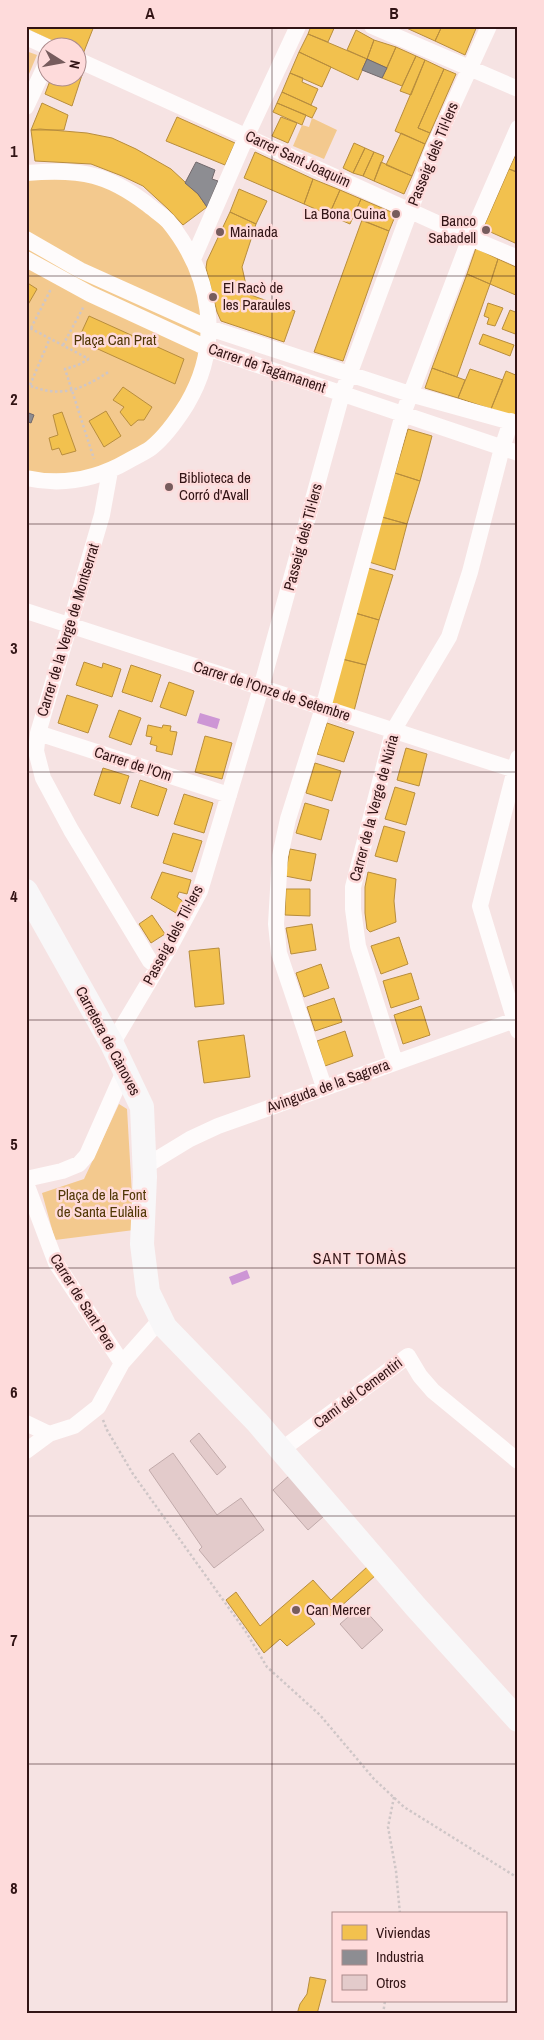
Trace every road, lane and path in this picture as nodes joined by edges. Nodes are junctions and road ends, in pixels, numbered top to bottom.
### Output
1 (298, 26) edge
2 (372, 26) edge
3 (489, 26) edge
4 (26, 37) edge
5 (38, 42) edge
6 (88, 64) edge
7 (469, 68) junction
8 (38, 81) edge
9 (518, 89) edge
10 (26, 107) edge
11 (518, 128) edge
12 (247, 135) junction
13 (26, 173) edge
14 (409, 210) junction
15 (470, 238) junction
16 (26, 239) edge
17 (518, 258) edge
18 (26, 259) edge
19 (193, 259) junction
20 (57, 276) junction
21 (90, 294) junction
22 (26, 326) edge
23 (31, 328) junction
24 (209, 328) junction
25 (50, 338) junction
26 (63, 345) junction
27 (207, 348) junction
28 (110, 371) dead end
29 (350, 373) junction
30 (26, 384) edge
31 (30, 386) junction
32 (72, 390) junction
33 (342, 394) junction
34 (410, 394) junction
35 (403, 414) junction
36 (515, 423) edge
37 (510, 450) edge
38 (110, 471) junction
39 (26, 478) edge
40 (78, 480) junction
41 (26, 611) edge
42 (70, 625) junction
43 (261, 688) junction
44 (323, 708) junction
45 (393, 731) junction
46 (38, 733) junction
47 (516, 766) edge
48 (229, 795) junction
49 (26, 891) edge
50 (157, 967) junction
51 (516, 1023) edge
52 (112, 1044) junction
53 (395, 1062) junction
54 (125, 1069) junction
55 (324, 1087) junction
56 (144, 1167) junction
57 (26, 1178) edge
58 (26, 1183) edge
59 (161, 1319) junction
60 (122, 1363) junction
61 (98, 1407) junction
62 (26, 1423) edge
63 (49, 1434) junction
64 (281, 1450) junction
65 (26, 1451) edge
66 (518, 1462) edge
67 (518, 1720) edge
68 (394, 1798) junction
69 (518, 1878) edge
70 (400, 1912) edge

1 - 12 street
2 - 7 street
3 - 7 street, Passeig dels Til·lers
4 - 5 street
6 - 12 street, Carrer Sant Joaquim
7 - 9 street
7 - 14 street, Passeig dels Til·lers
8 - 10 street
11 - 15 street
12 - 14 street, Carrer Sant Joaquim
12 - 19 street
13 - 19 street
14 - 15 street, Carrer Sant Joaquim
14 - 29 street, Passeig dels Til·lers
15 - 17 street, Carrer Sant Joaquim
15 - 34 street
16 - 24 street, Carrer de Tagamanent
18 - 20 street, Carrer de Tagamanent
19 - 24 street
20 - 21 street, Carrer de Tagamanent
20 - 23 path
21 - 26 path
21 - 27 street, Carrer de Tagamanent
22 - 23 path
23 - 25 path
24 - 27 street
24 - 29 street, Carrer de Tagamanent
25 - 26 path
25 - 31 path
26 - 32 path
27 - 33 street, Carrer de Tagamanent
27 - 38 street
28 - 32 path
29 - 33 street, Passeig dels Til·lers
29 - 34 street, Carrer de Tagamanent
30 - 31 path
31 - 32 path
32 - 40 path
33 - 35 street, Carrer de Tagamanent
33 - 43 street, Passeig dels Til·lers
34 - 35 street
34 - 36 street, Carrer de Tagamanent
35 - 37 street, Carrer de Tagamanent
35 - 44 street
36 - 37 street, Carrer de la Verge de Núria
37 - 45 street, Carrer de la Verge de Núria
38 - 40 street
38 - 42 street, Carrer de la Verge de Montserrat
39 - 40 street
41 - 42 street, Carrer de l'Onze de Setembre
42 - 43 street, Carrer de l'Onze de Setembre
42 - 46 street, Carrer de la Verge de Montserrat
43 - 44 street, Carrer de l'Onze de Setembre
43 - 48 street, Passeig dels Til·lers
44 - 45 street, Carrer de l'Onze de Setembre
44 - 55 street
45 - 47 street, Carrer de l'Onze de Setembre
45 - 53 street, Carrer de la Verge de Núria
46 - 48 street, Carrer de l'Om
46 - 50 street, Carrer de la Verge de Montserrat
47 - 51 street
48 - 50 street, Passeig dels Til·lers
49 - 52 street, Carretera de Cànoves
50 - 52 street, Passeig dels Til·lers
51 - 53 street, Avinguda de la Sagrera
52 - 54 street, Carretera de Cànoves
53 - 55 street, Avinguda de la Sagrera
54 - 56 street, Carretera de Cànoves
54 - 57 street
55 - 56 street, Avinguda de la Sagrera
56 - 59 street, Carretera de Cànoves
58 - 60 street, Carrer de Sant Pere
59 - 60 street
59 - 64 street, Carretera de Cànoves
60 - 61 street
61 - 63 street
61 - 68 path
62 - 63 street
63 - 65 street
64 - 66 street, Camí del Cementiri
64 - 67 street, Carretera de Cànoves
68 - 69 path
68 - 70 path

